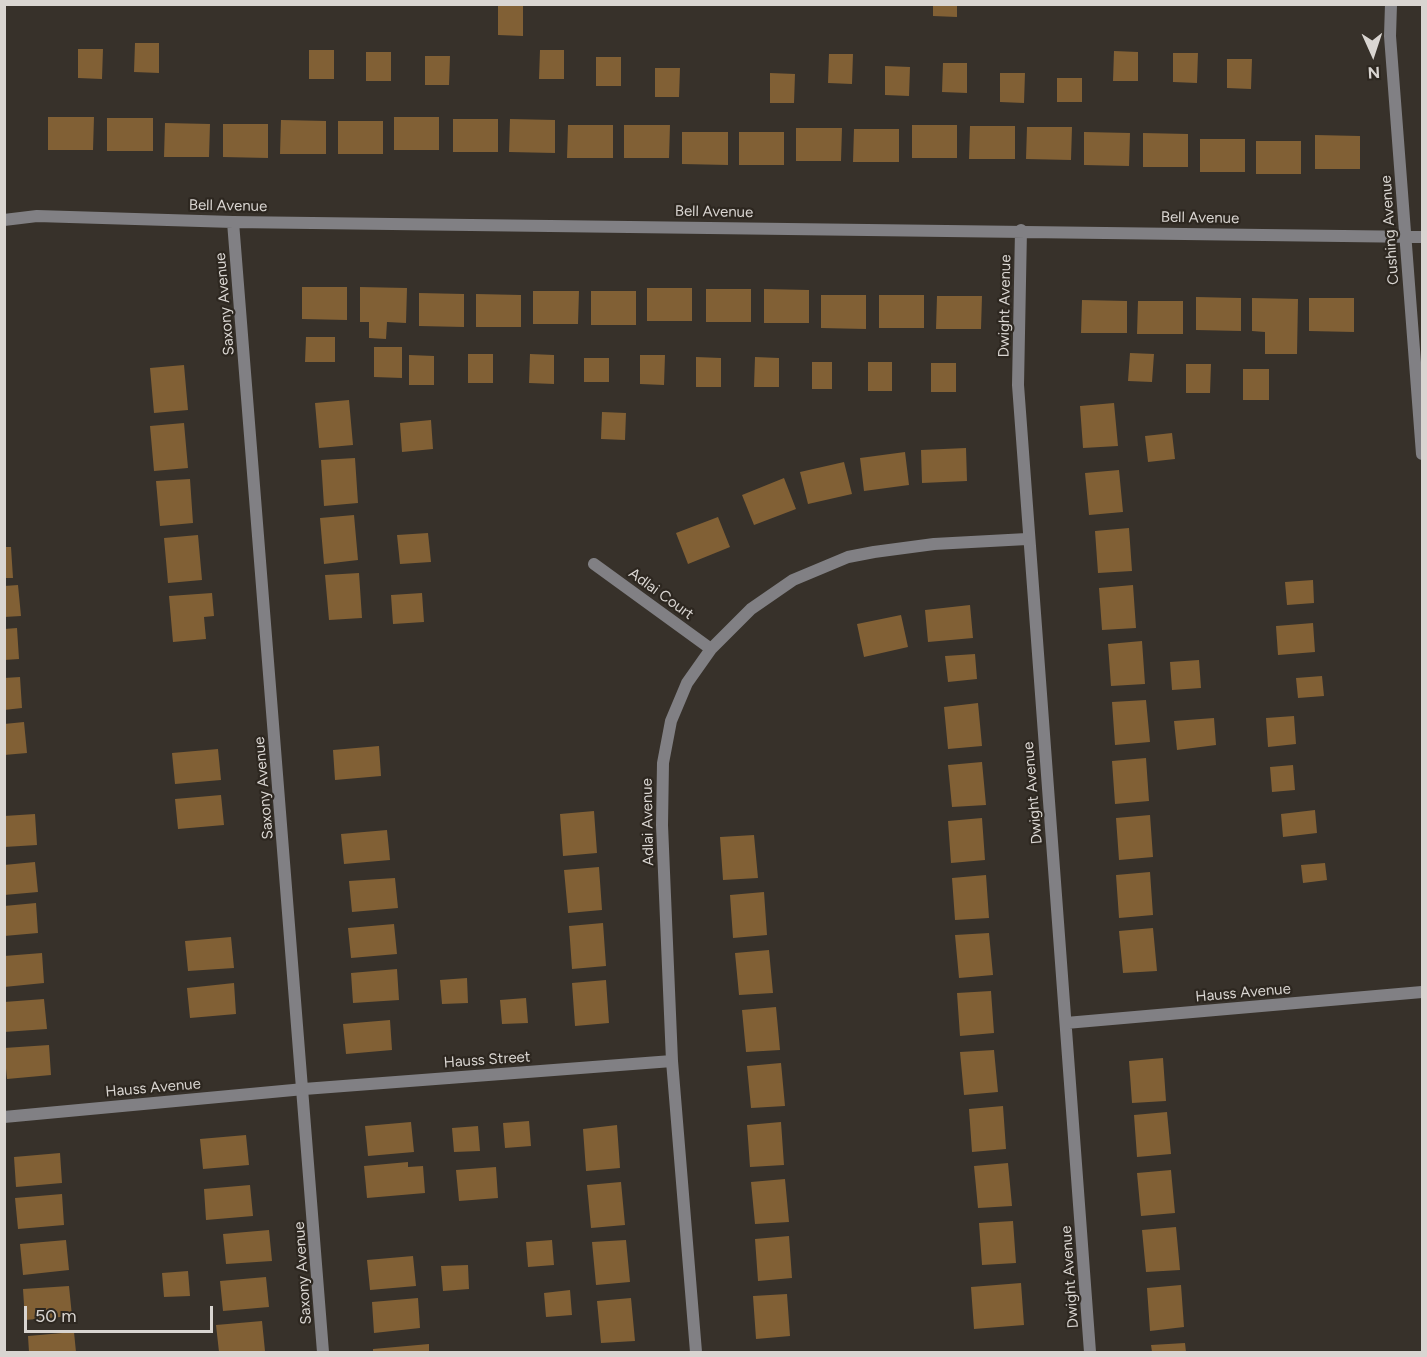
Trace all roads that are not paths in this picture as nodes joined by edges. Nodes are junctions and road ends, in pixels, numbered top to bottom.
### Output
1 (1391, 4) edge
2 (4, 220) edge
3 (233, 222) junction
4 (1021, 230) junction
5 (1405, 236) junction
6 (1422, 237) edge
7 (1422, 454) edge
8 (1027, 539) junction
9 (594, 564) dead end
10 (711, 649) junction
11 (1422, 992) edge
12 (1066, 1023) junction
13 (672, 1061) junction
14 (304, 1089) junction
15 (4, 1118) edge
16 (323, 1353) edge
17 (696, 1353) edge
18 (1090, 1353) edge

1 - 5 street, Cushing Avenue
2 - 3 street, Bell Avenue
3 - 4 street, Bell Avenue
3 - 14 street, Saxony Avenue
4 - 5 street, Bell Avenue
4 - 8 street, Dwight Avenue
5 - 6 street, Bell Avenue
5 - 7 street, Cushing Avenue
8 - 10 street, Adlai Avenue
8 - 12 street, Dwight Avenue
9 - 10 street, Adlai Court
10 - 13 street, Adlai Avenue
11 - 12 street, Hauss Avenue
12 - 18 street, Dwight Avenue
13 - 14 street, Hauss Street
13 - 17 street, Adlai Avenue
14 - 15 street, Hauss Avenue
14 - 16 street, Saxony Avenue

